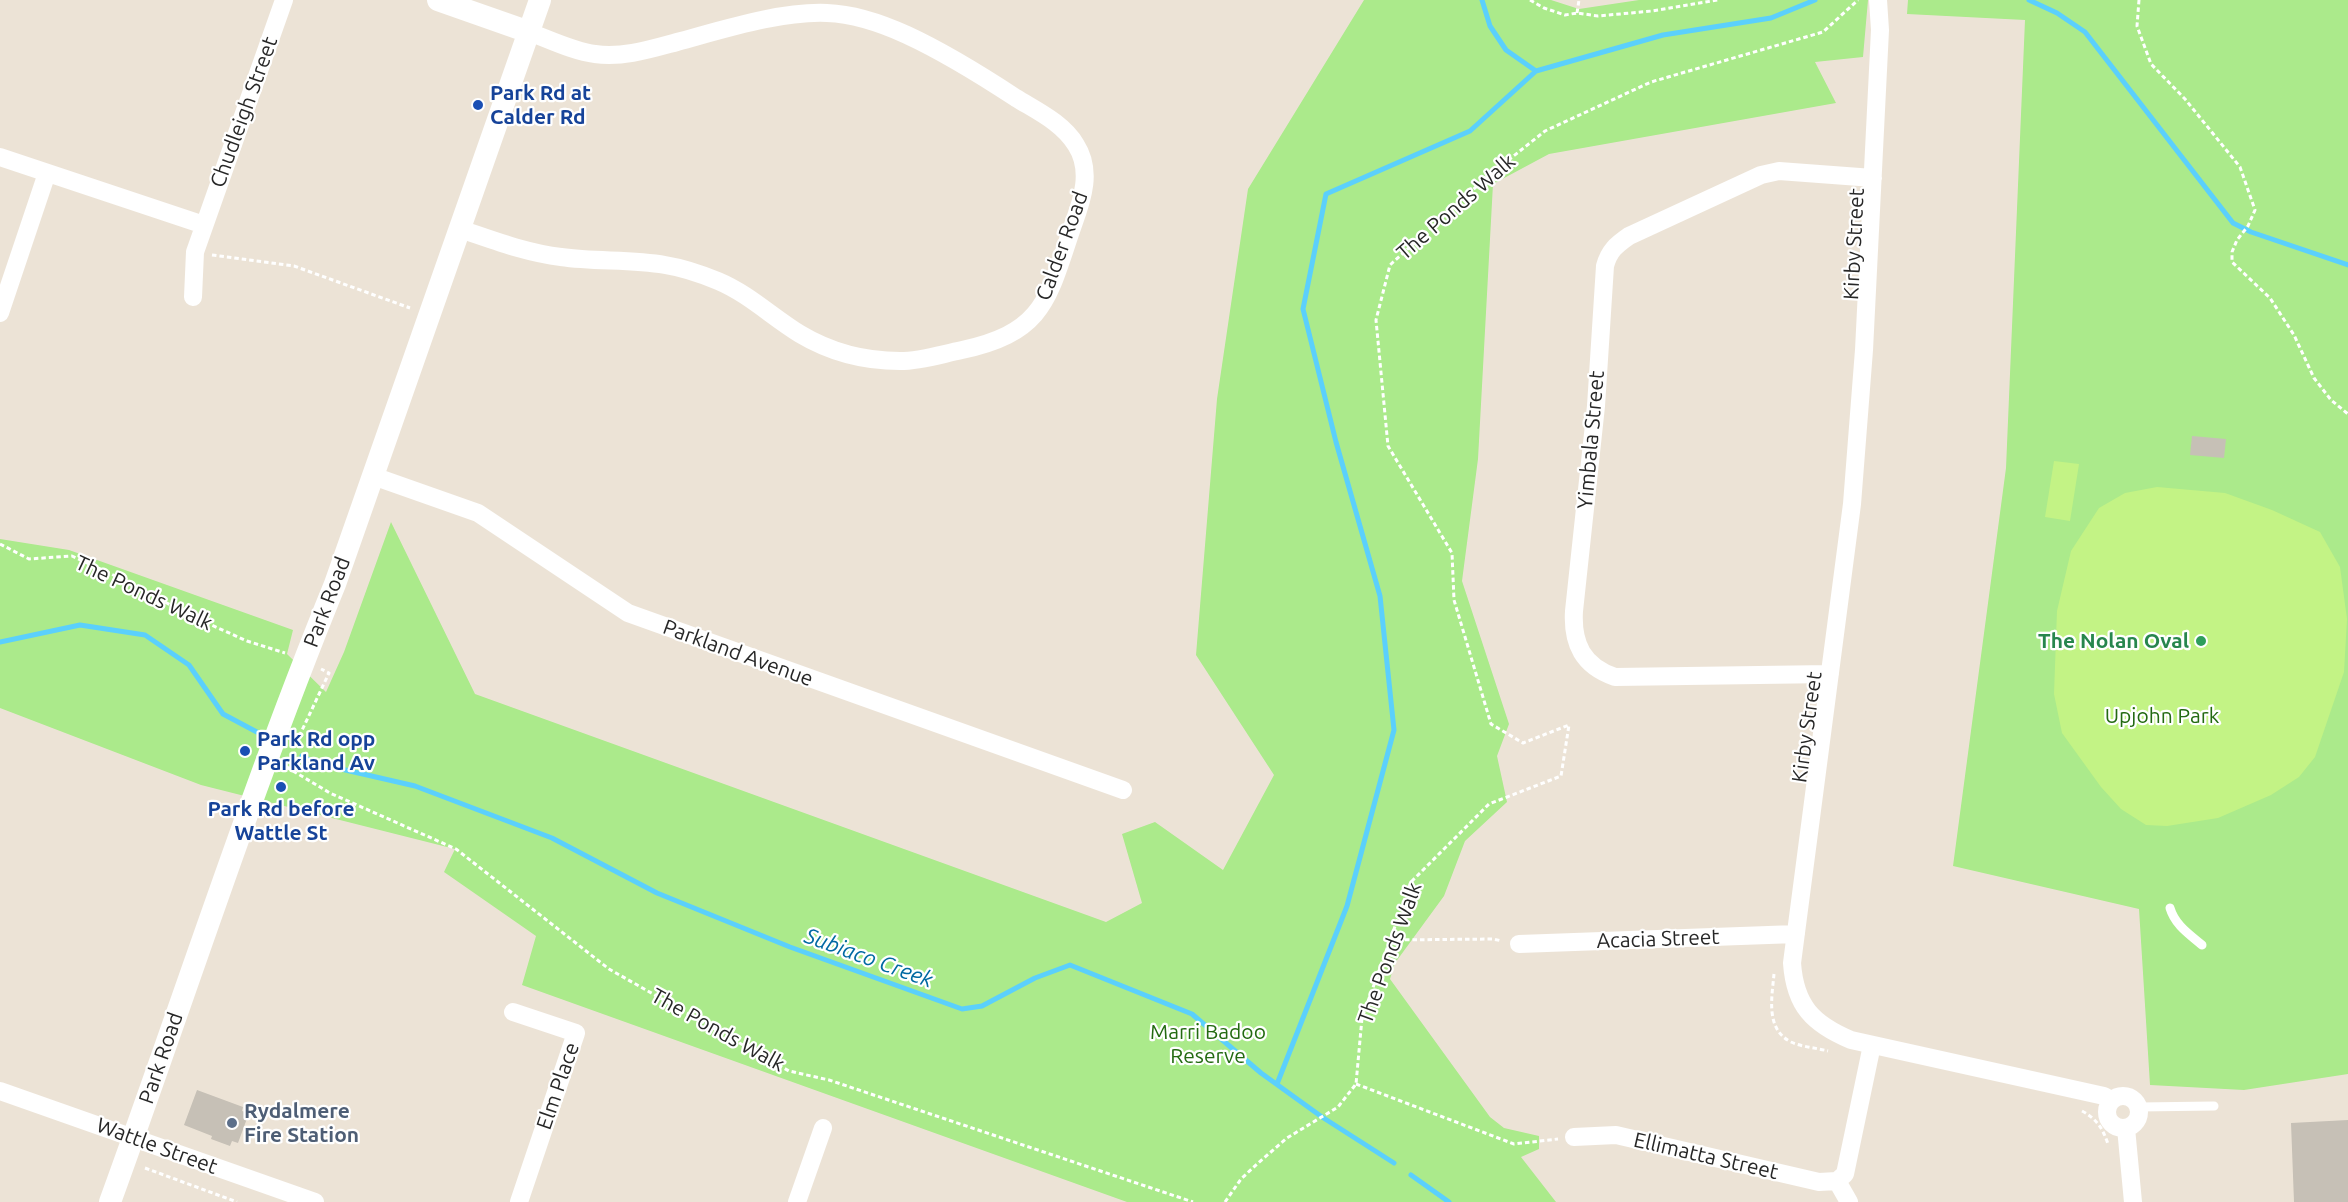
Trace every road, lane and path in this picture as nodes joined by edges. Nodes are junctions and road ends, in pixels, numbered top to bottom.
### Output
1 (284, 0) edge
2 (438, 0) edge
3 (540, 0) edge
4 (1530, 0) edge
5 (1579, 0) edge
6 (1718, 0) edge
7 (1858, 0) edge
8 (1878, 0) edge
9 (2139, 0) edge
10 (1577, 13) junction
11 (529, 32) junction
12 (0, 157) edge
13 (47, 173) junction
14 (1873, 178) junction
15 (204, 225) junction
16 (460, 229) junction
17 (195, 252) junction
18 (193, 297) dead end
19 (0, 313) edge
20 (430, 315) junction
21 (2348, 414) edge
22 (373, 476) junction
23 (0, 544) edge
24 (287, 654) dead end
25 (1830, 674) junction
26 (288, 768) dead end
27 (1123, 790) dead end
28 (2170, 908) dead end
29 (1796, 934) junction
30 (1390, 940) junction
31 (1520, 944) joint
32 (2202, 945) dead end
33 (1774, 966) dead end
34 (513, 1012) dead end
35 (1872, 1045) junction
36 (1836, 1052) dead end
37 (1356, 1084) junction
38 (0, 1091) edge
39 (2112, 1100) junction
40 (2073, 1106) dead end
41 (2214, 1106) dead end
42 (2139, 1107) junction
43 (823, 1128) dead end
44 (2126, 1128) junction
45 (134, 1137) junction
46 (1574, 1137) joint
47 (2111, 1152) dead end
48 (145, 1168) dead end
49 (1837, 1181) junction
50 (110, 1202) edge
51 (237, 1202) edge
52 (315, 1202) edge
53 (519, 1202) edge
54 (797, 1202) edge
55 (1193, 1202) edge
56 (1225, 1202) edge
57 (1849, 1202) edge
58 (2133, 1202) edge

1 - 15 street, Chudleigh Street
2 - 11 street, Calder Road
3 - 11 street, Park Road
4 - 10 path
5 - 10 path
6 - 10 path
7 - 30 path, The Ponds Walk
8 - 14 street, Kirby Street
9 - 21 path
11 - 16 street, Park Road
11 - 16 street, Calder Road
12 - 13 street
13 - 15 street
13 - 19 street
14 - 25 street, Kirby Street
14 - 25 street, Yimbala Street
15 - 17 street, Chudleigh Street
16 - 20 street, Park Road
17 - 18 street, Chudleigh Street
17 - 20 path
20 - 22 street, Park Road
22 - 27 street, Parkland Avenue
22 - 45 street, Park Road
23 - 24 path, The Ponds Walk
25 - 29 street, Kirby Street
26 - 55 path, The Ponds Walk
28 - 32 lane
29 - 31 street, Acacia Street
29 - 35 street, Kirby Street
30 - 31 path
30 - 37 path, The Ponds Walk
33 - 36 path
34 - 53 street, Elm Place
35 - 39 street, Kirby Street
35 - 49 street
37 - 46 path
37 - 56 path
38 - 45 street, Wattle Street
39 - 42 street, Kirby Street
39 - 44 street
40 - 47 path
41 - 42 lane
42 - 44 street
43 - 54 street
44 - 58 street
45 - 50 street, Park Road
45 - 52 street, Wattle Street
46 - 49 street, Ellimatta Street
48 - 51 path, Wattle Street
49 - 57 street

